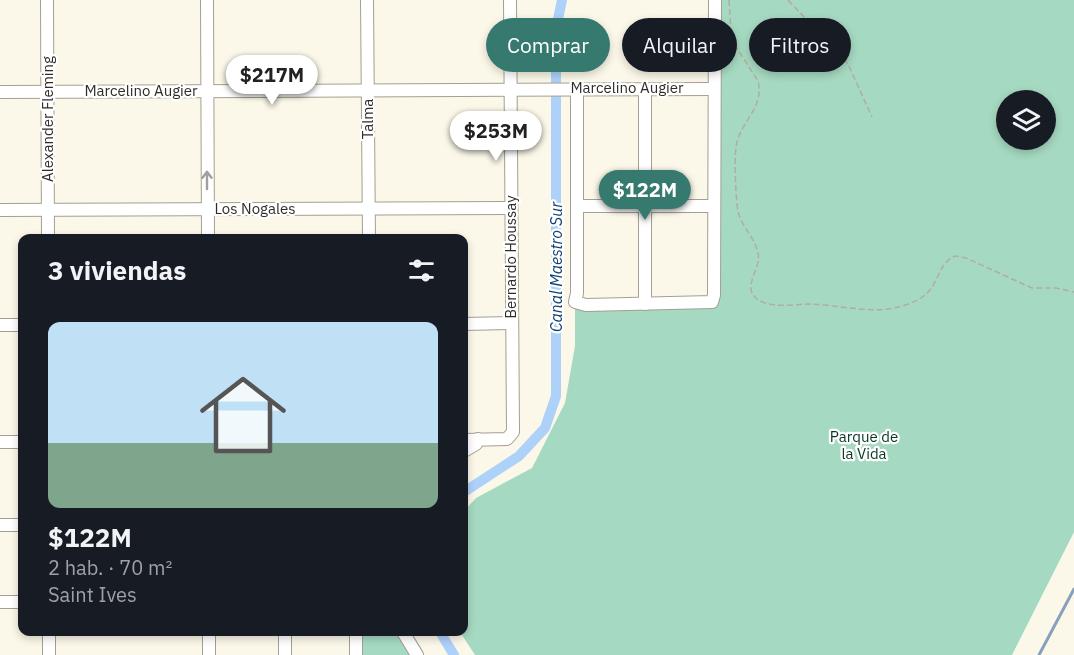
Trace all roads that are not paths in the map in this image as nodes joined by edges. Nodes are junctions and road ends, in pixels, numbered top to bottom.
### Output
1 (47, 0) edge
2 (207, 0) edge
3 (367, 0) edge
4 (510, 0) edge
5 (715, 0) edge
6 (571, 88) junction
7 (645, 88) junction
8 (714, 88) junction
9 (207, 91) junction
10 (368, 91) junction
11 (511, 91) junction
12 (0, 92) edge
13 (48, 92) junction
14 (577, 206) junction
15 (645, 206) junction
16 (714, 206) junction
17 (369, 208) junction
18 (511, 208) junction
19 (48, 209) junction
20 (207, 209) junction
21 (0, 210) edge
22 (48, 234) edge
23 (208, 234) edge
24 (369, 234) edge
25 (645, 304) junction
26 (511, 323) junction
27 (468, 324) edge
28 (0, 325) edge
29 (18, 325) edge
30 (468, 440) edge
31 (478, 440) junction
32 (0, 442) edge
33 (18, 442) edge
34 (468, 449) edge
35 (0, 525) edge
36 (18, 525) edge
37 (0, 602) edge
38 (18, 602) edge
39 (49, 636) edge
40 (209, 636) edge
41 (285, 636) edge
42 (356, 636) edge
43 (405, 636) edge
44 (49, 655) edge
45 (209, 655) edge
46 (285, 655) edge
47 (356, 655) edge
48 (417, 655) edge

1 - 13 street, Alexander Fleming
2 - 9 street
3 - 10 street, Talma
4 - 11 street, Bernardo Houssay
5 - 8 street
6 - 7 street, Marcelino Augier
6 - 11 street, Marcelino Augier
6 - 14 street
7 - 8 street, Marcelino Augier
7 - 15 street
8 - 16 street
9 - 10 street, Marcelino Augier
9 - 13 street, Marcelino Augier
20 -> 9 street
10 - 11 street, Marcelino Augier
10 - 17 street, Talma
11 - 18 street, Bernardo Houssay
12 - 13 street, Marcelino Augier
13 - 19 street, Alexander Fleming
14 - 15 street
14 - 25 street
15 - 16 street
15 - 25 street
16 - 25 street
17 - 18 street, Los Nogales
17 - 20 street, Los Nogales
17 - 24 street, Talma
18 - 26 street, Bernardo Houssay
19 - 20 street, Los Nogales
19 - 21 street, Los Nogales
19 - 22 street, Alexander Fleming
20 - 23 street
26 - 27 street
26 - 31 street, Bernardo Houssay
28 - 29 street
30 - 31 street
31 - 34 street
32 - 33 street
35 - 36 street
37 - 38 street
39 - 44 street
40 - 45 street
41 - 46 street
42 - 47 street
43 - 48 street

